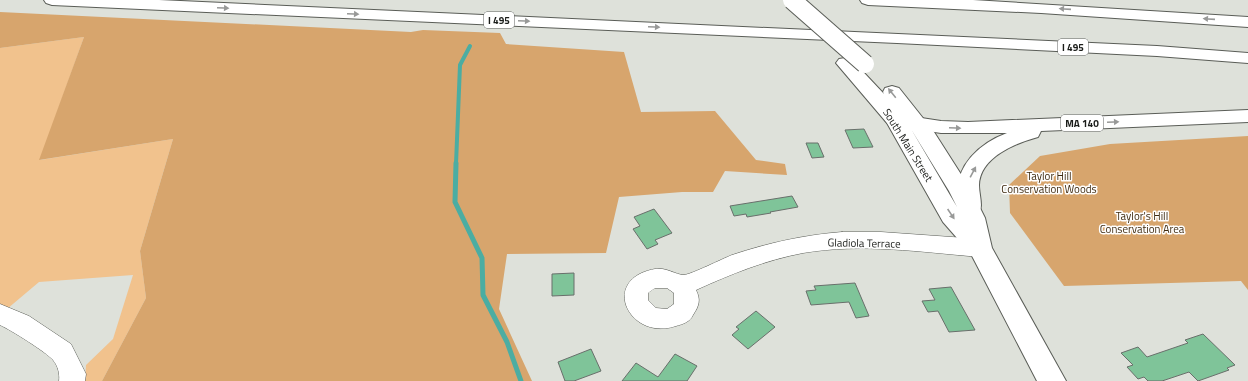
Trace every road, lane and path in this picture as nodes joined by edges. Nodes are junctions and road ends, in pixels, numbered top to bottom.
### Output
1 (52, 0) edge
2 (775, 0) edge
3 (792, 0) edge
4 (868, 0) edge
5 (1084, 0) edge
6 (1248, 8) edge
7 (1248, 22) edge
8 (897, 38) junction
9 (1248, 58) edge
10 (1248, 69) edge
11 (1248, 116) edge
12 (895, 120) junction
13 (1082, 123) junction
14 (916, 124) junction
15 (970, 210) junction
16 (980, 248) junction
17 (682, 286) dead end
18 (0, 314) edge
19 (72, 381) edge
20 (1052, 381) edge

1 -> 8 main road, I 495
2 - 12 main road, South Main Street
14 -> 3 main road, South Main Street, bridge
7 -> 4 main road
5 - 6 main road
8 - 9 main road, I 495
8 - 10 main road
13 -> 11 main road, MA 140
12 - 14 main road, MA 140
12 -> 16 main road, South Main Street
14 -> 13 main road, MA 140
15 -> 13 main road
14 - 15 main road, South Main Street
15 - 16 main road, South Main Street
16 - 17 street, Gladiola Terrace
16 - 20 main road, South Main Street
18 - 19 street

